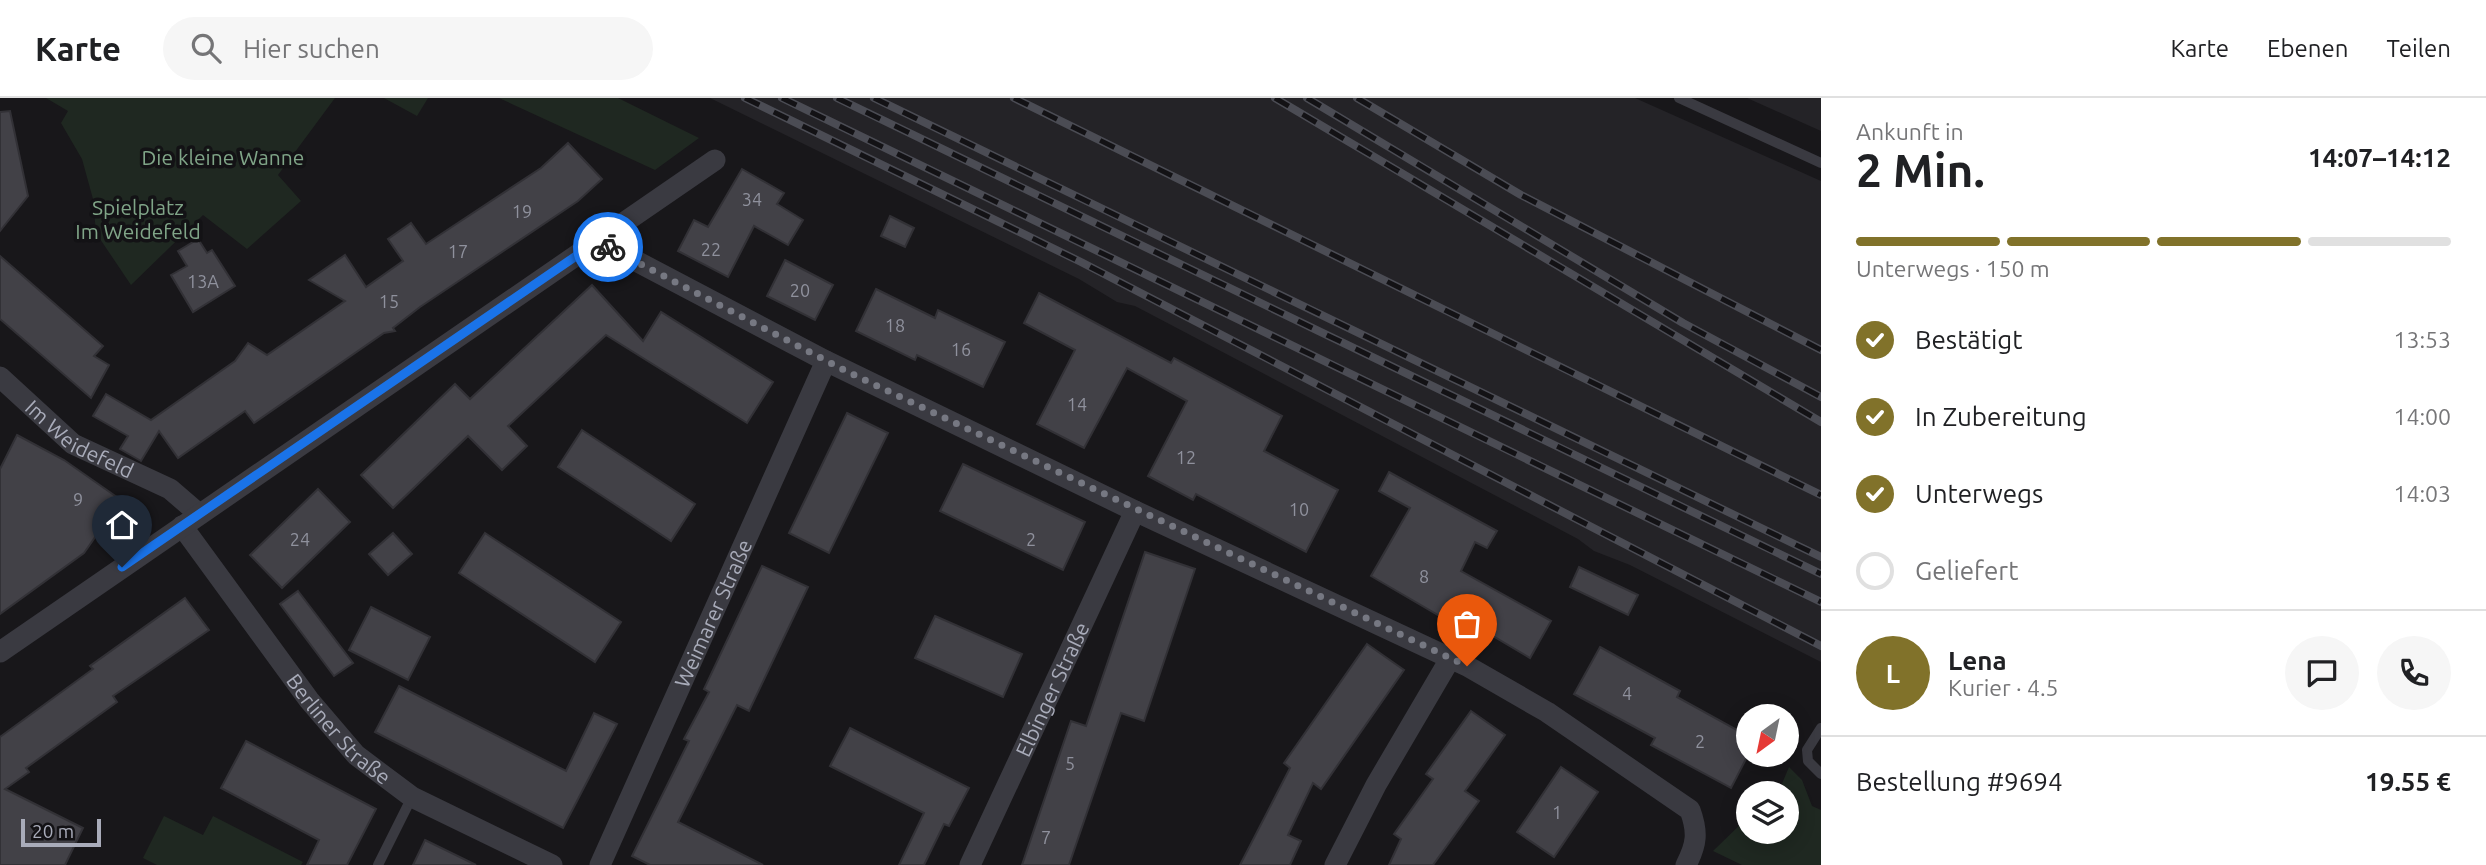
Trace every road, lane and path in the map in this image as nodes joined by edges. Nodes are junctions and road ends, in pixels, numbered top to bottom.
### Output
1 (1679, 98) edge
2 (715, 160) dead end
3 (1821, 163) edge
4 (598, 241) junction
5 (826, 361) junction
6 (0, 377) edge
7 (1135, 511) junction
8 (191, 520) junction
9 (0, 652) edge
10 (1450, 659) junction
11 (1821, 728) edge
12 (1821, 774) edge
13 (412, 797) junction
14 (378, 865) edge
15 (552, 865) edge
16 (600, 865) edge
17 (970, 865) edge
18 (1335, 865) edge
19 (1686, 865) edge

1 - 3 lane
2 - 4 street
4 - 5 street
4 - 8 street
5 - 7 street
5 - 16 street, Weimarer Straße
6 - 8 street, Im Weidefeld
7 - 10 street
7 - 17 street, Elbinger Straße
8 - 9 street
8 - 13 street, Berliner Straße
10 - 18 street
10 - 19 street
11 - 12 lane
13 - 14 lane
13 - 15 street, Berliner Straße

